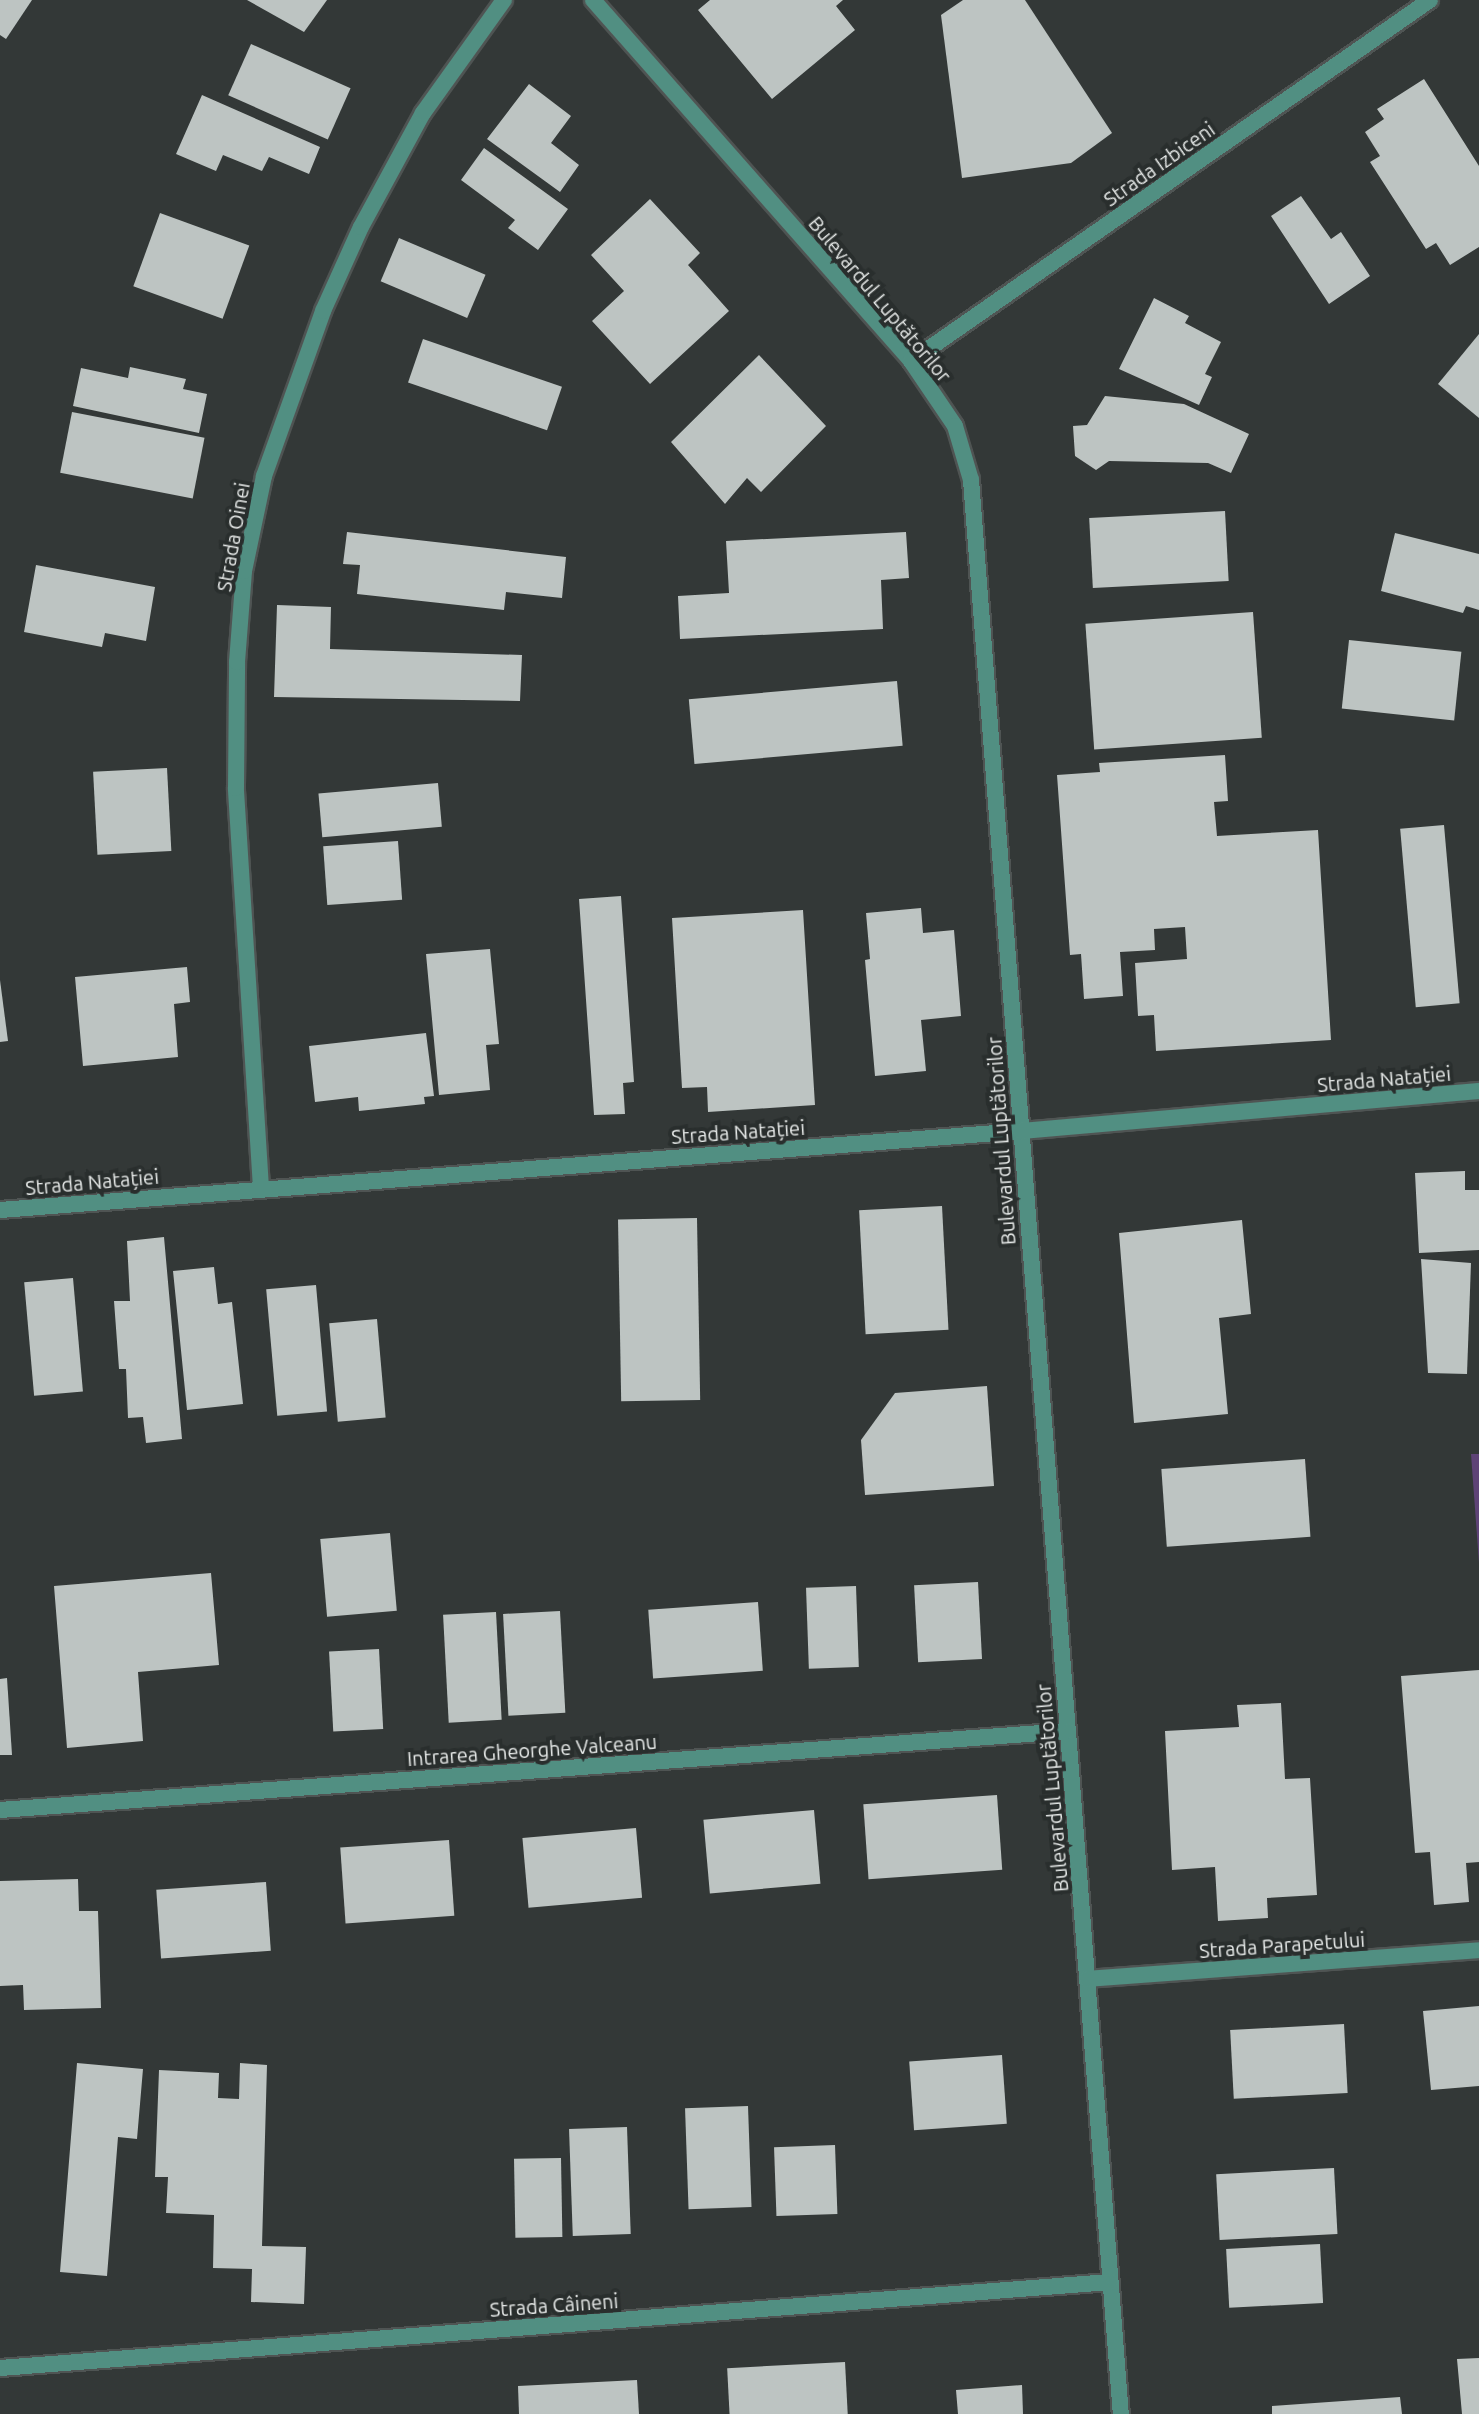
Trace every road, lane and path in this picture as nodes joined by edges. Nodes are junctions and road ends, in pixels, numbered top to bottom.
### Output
1 (504, 0) edge
2 (593, 0) edge
3 (1430, 0) edge
4 (911, 361) junction
5 (1479, 1091) edge
6 (1021, 1131) junction
7 (261, 1188) junction
8 (0, 1210) edge
9 (1067, 1731) junction
10 (0, 1810) edge
11 (1479, 1950) edge
12 (1087, 1979) junction
13 (1111, 2282) junction
14 (0, 2368) edge
15 (1121, 2414) edge

1 - 7 street, Strada Oinei
2 - 4 street, Bulevardul Luptătorilor
3 - 4 street, Strada Izbiceni
4 - 6 street, Bulevardul Luptătorilor
5 - 6 street, Strada Natației
6 - 7 street, Strada Natației
6 - 9 street, Bulevardul Luptătorilor
7 - 8 street, Strada Natației
9 - 10 street, Intrarea Gheorghe Valceanu
9 - 12 street, Bulevardul Luptătorilor
11 - 12 street, Strada Parapetului
12 - 13 street, Bulevardul Luptătorilor
13 - 14 street, Strada Câineni
13 - 15 street, Bulevardul Luptătorilor

